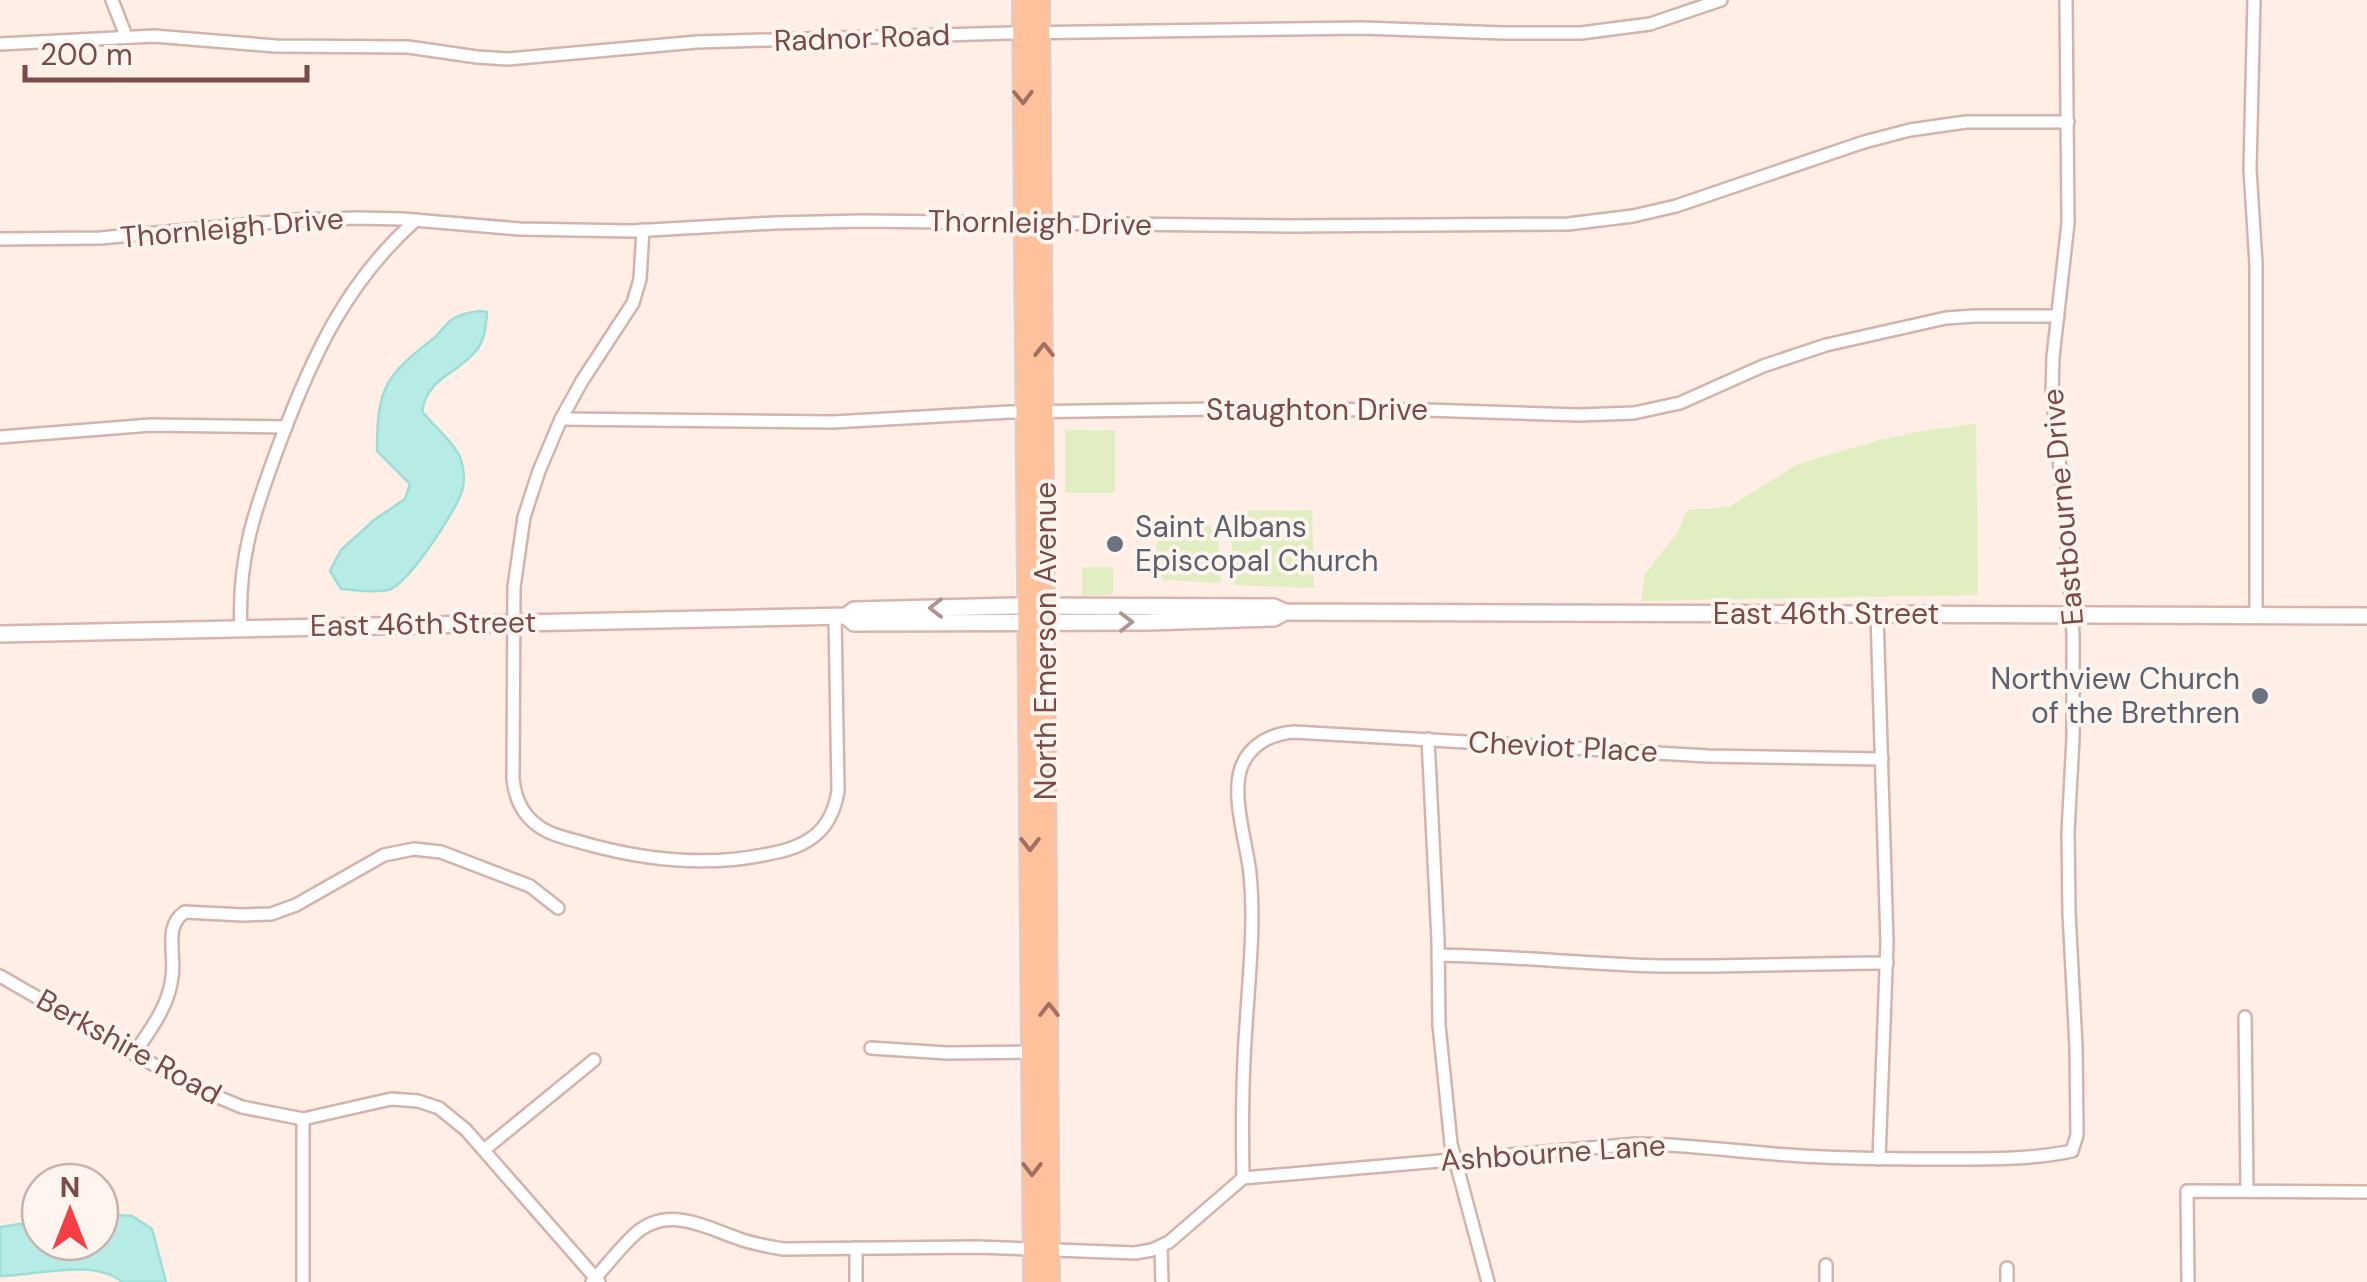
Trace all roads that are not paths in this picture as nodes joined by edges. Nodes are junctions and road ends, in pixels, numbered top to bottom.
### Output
1 (112, 0) edge
2 (1022, 0) edge
3 (1040, 0) edge
4 (1721, 0) edge
5 (2066, 0) edge
6 (2254, 0) edge
7 (1032, 32) junction
8 (126, 36) junction
9 (0, 44) edge
10 (2068, 122) junction
11 (416, 220) junction
12 (1034, 222) junction
13 (643, 230) junction
14 (0, 239) edge
15 (2058, 316) junction
16 (1035, 412) junction
17 (561, 419) junction
18 (286, 428) junction
19 (0, 436) edge
20 (1037, 614) junction
21 (1877, 614) junction
22 (2072, 615) junction
23 (841, 616) junction
24 (2256, 616) junction
25 (2367, 616) edge
26 (514, 622) junction
27 (241, 628) junction
28 (0, 634) edge
29 (1428, 739) junction
30 (1882, 760) junction
31 (558, 908) dead end
32 (1438, 955) junction
33 (1887, 963) junction
34 (0, 976) edge
35 (2245, 1018) dead end
36 (871, 1048) dead end
37 (1040, 1052) junction
38 (134, 1054) junction
39 (594, 1060) dead end
40 (303, 1119) junction
41 (2077, 1135) joint
42 (484, 1150) junction
43 (1879, 1159) junction
44 (1456, 1160) junction
45 (1243, 1178) junction
46 (2247, 1191) junction
47 (2367, 1192) edge
48 (1161, 1246) junction
49 (856, 1248) junction
50 (1041, 1249) junction
51 (1826, 1265) dead end
52 (2007, 1268) dead end
53 (596, 1281) edge
54 (302, 1282) edge
55 (856, 1282) edge
56 (1032, 1282) edge
57 (1050, 1282) edge
58 (1162, 1282) edge
59 (1488, 1282) edge
60 (1826, 1282) edge
61 (2007, 1282) edge
62 (2188, 1282) edge

1 - 8 street
2 - 7 main road, North Emerson Avenue
3 - 7 main road, North Emerson Avenue
4 - 7 street, Radnor Road
5 - 10 street, Eastbourne Drive
6 - 24 street
7 - 8 street, Radnor Road
7 - 12 main road, North Emerson Avenue
8 - 9 street, Radnor Road
10 - 12 street, Thornleigh Drive
10 - 15 street, Eastbourne Drive
11 - 13 street, Thornleigh Drive
11 - 14 street, Thornleigh Drive
11 - 18 street
12 - 13 street, Thornleigh Drive
12 - 16 main road, North Emerson Avenue
13 - 17 street
15 - 16 street, Staughton Drive
15 - 22 street, Eastbourne Drive
16 - 17 street, Staughton Drive
16 - 20 main road, North Emerson Avenue
17 - 26 street
18 - 19 street
18 - 27 street
20 - 21 main road, East 46th Street
20 - 23 main road, East 46th Street
20 - 37 main road, North Emerson Avenue
21 - 22 main road, East 46th Street
21 - 30 street
22 - 24 main road, East 46th Street
22 - 41 street, Eastbourne Drive
23 - 26 main road, East 46th Street
23 - 26 street
24 - 25 main road, East 46th Street
26 - 27 main road, East 46th Street
27 - 28 main road, East 46th Street
29 - 30 street, Cheviot Place
29 - 32 street
29 - 45 street, Cheviot Place
30 - 33 street
31 - 38 street
32 - 33 street
32 - 44 street
33 - 43 street
34 - 38 street, Berkshire Road
35 - 46 street
36 - 37 street
37 - 50 main road, North Emerson Avenue
38 - 40 street, Berkshire Road
39 - 42 street
40 - 42 street, Berkshire Road
40 - 54 street
41 - 43 street, Ashbourne Lane
42 - 53 street, Berkshire Road
43 - 44 street, Ashbourne Lane
44 - 45 street, Ashbourne Lane
44 - 59 street
45 - 48 street
46 - 47 street
46 - 62 street
48 - 50 street
48 - 58 street
49 - 50 street
49 - 53 street
49 - 55 street
50 - 56 main road, North Emerson Avenue
50 - 57 main road, North Emerson Avenue
51 - 60 street
52 - 61 street

